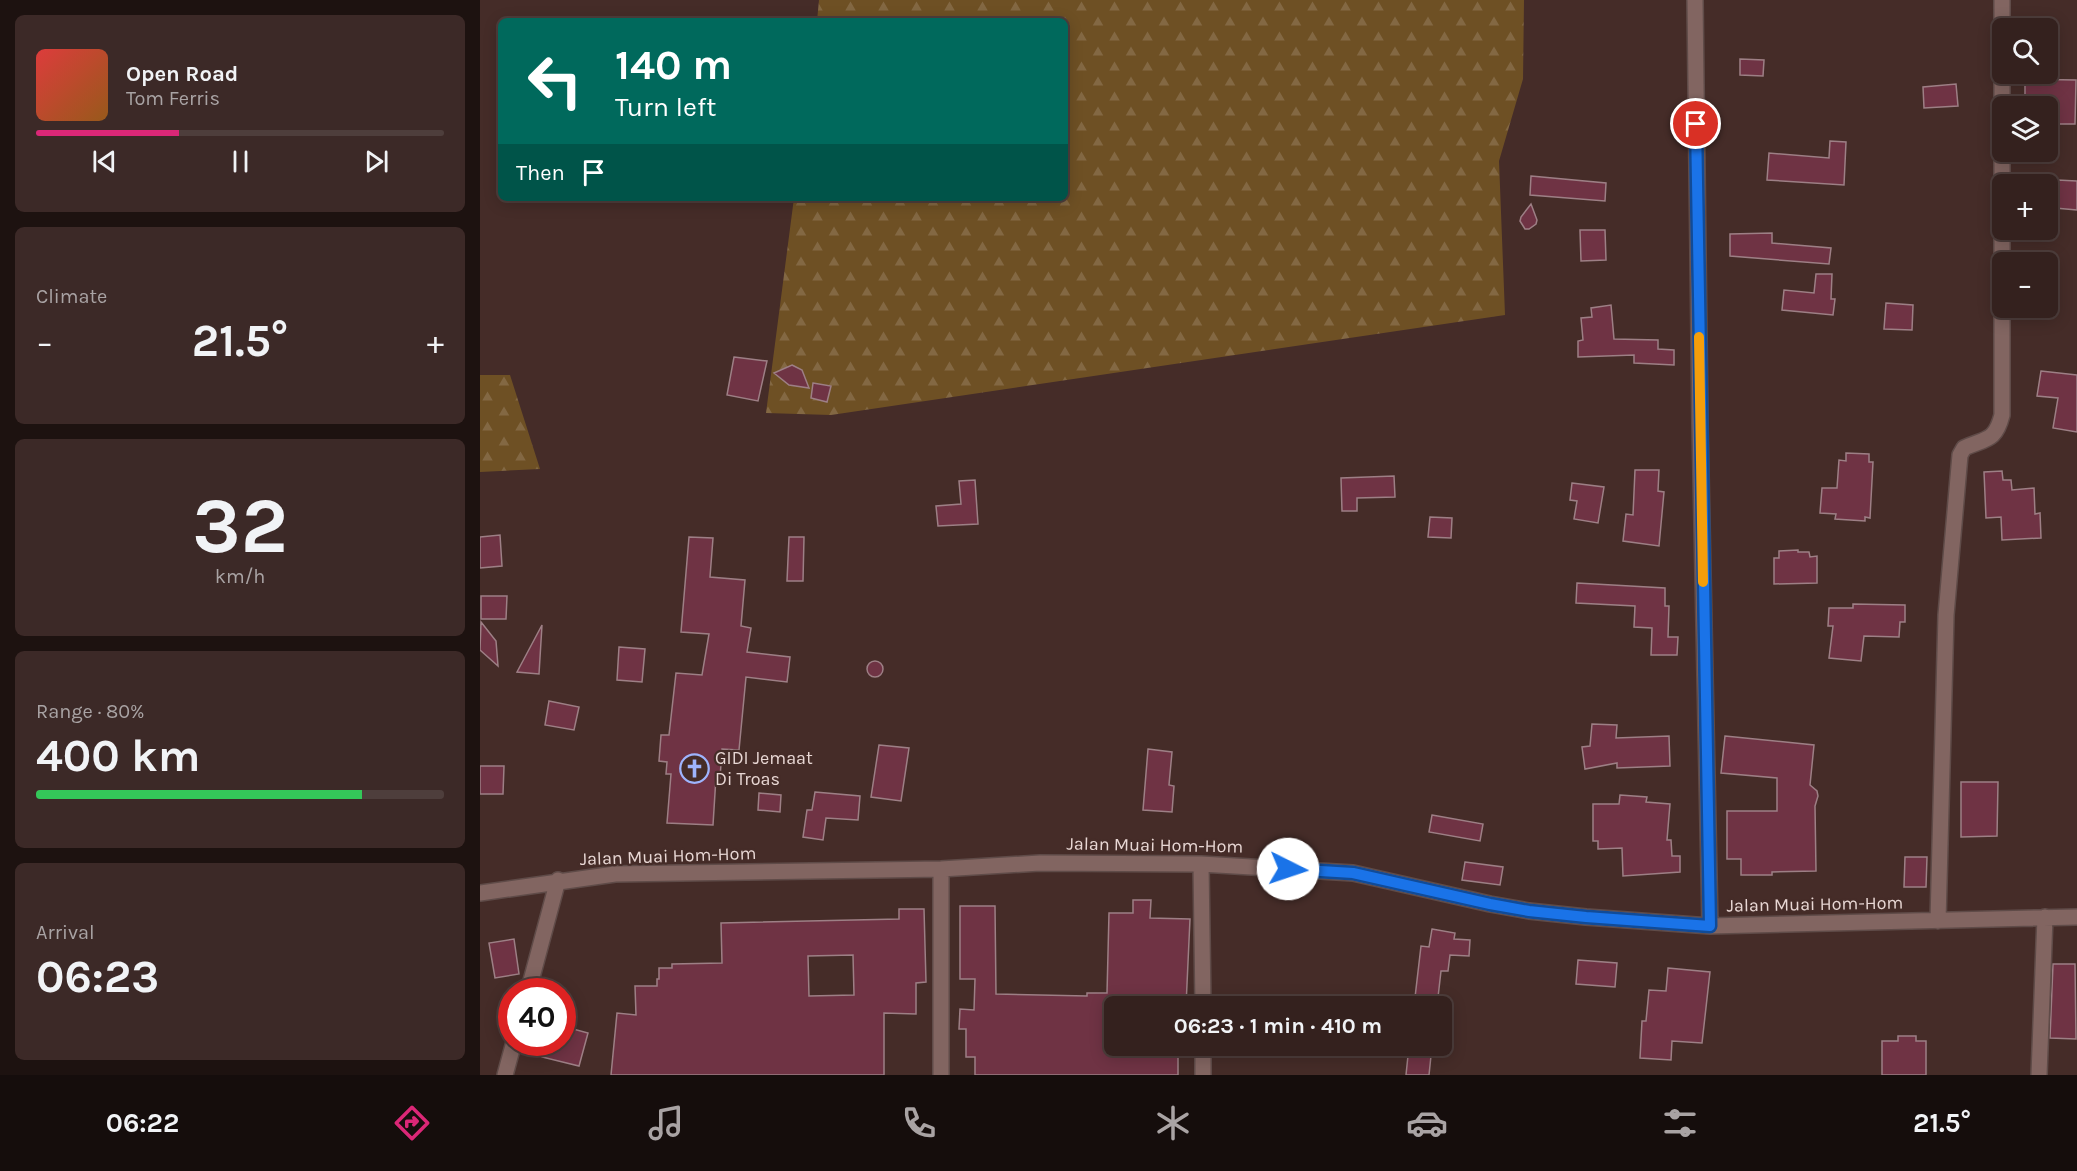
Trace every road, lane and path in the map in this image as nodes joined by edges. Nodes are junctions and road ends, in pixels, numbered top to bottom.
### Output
1 (1695, 0) edge
2 (2002, 0) edge
3 (1202, 864) junction
4 (941, 869) junction
5 (558, 880) junction
6 (480, 893) edge
7 (2077, 916) edge
8 (2045, 917) junction
9 (1938, 921) junction
10 (1710, 926) junction
11 (532, 978) edge
12 (1203, 996) edge
13 (510, 1056) edge
14 (1203, 1056) edge
15 (505, 1075) edge
16 (941, 1075) edge
17 (1203, 1075) edge
18 (2039, 1075) edge

1 - 10 street
2 - 9 street
3 - 4 street, Jalan Muai Hom-Hom
3 - 10 street, Jalan Muai Hom-Hom
3 - 12 street
4 - 5 street, Jalan Muai Hom-Hom
4 - 16 street
5 - 6 street, Jalan Muai Hom-Hom
5 - 11 street
7 - 8 street, Jalan Muai Hom-Hom
8 - 9 street, Jalan Muai Hom-Hom
8 - 18 street
9 - 10 street, Jalan Muai Hom-Hom
13 - 15 street
14 - 17 street

